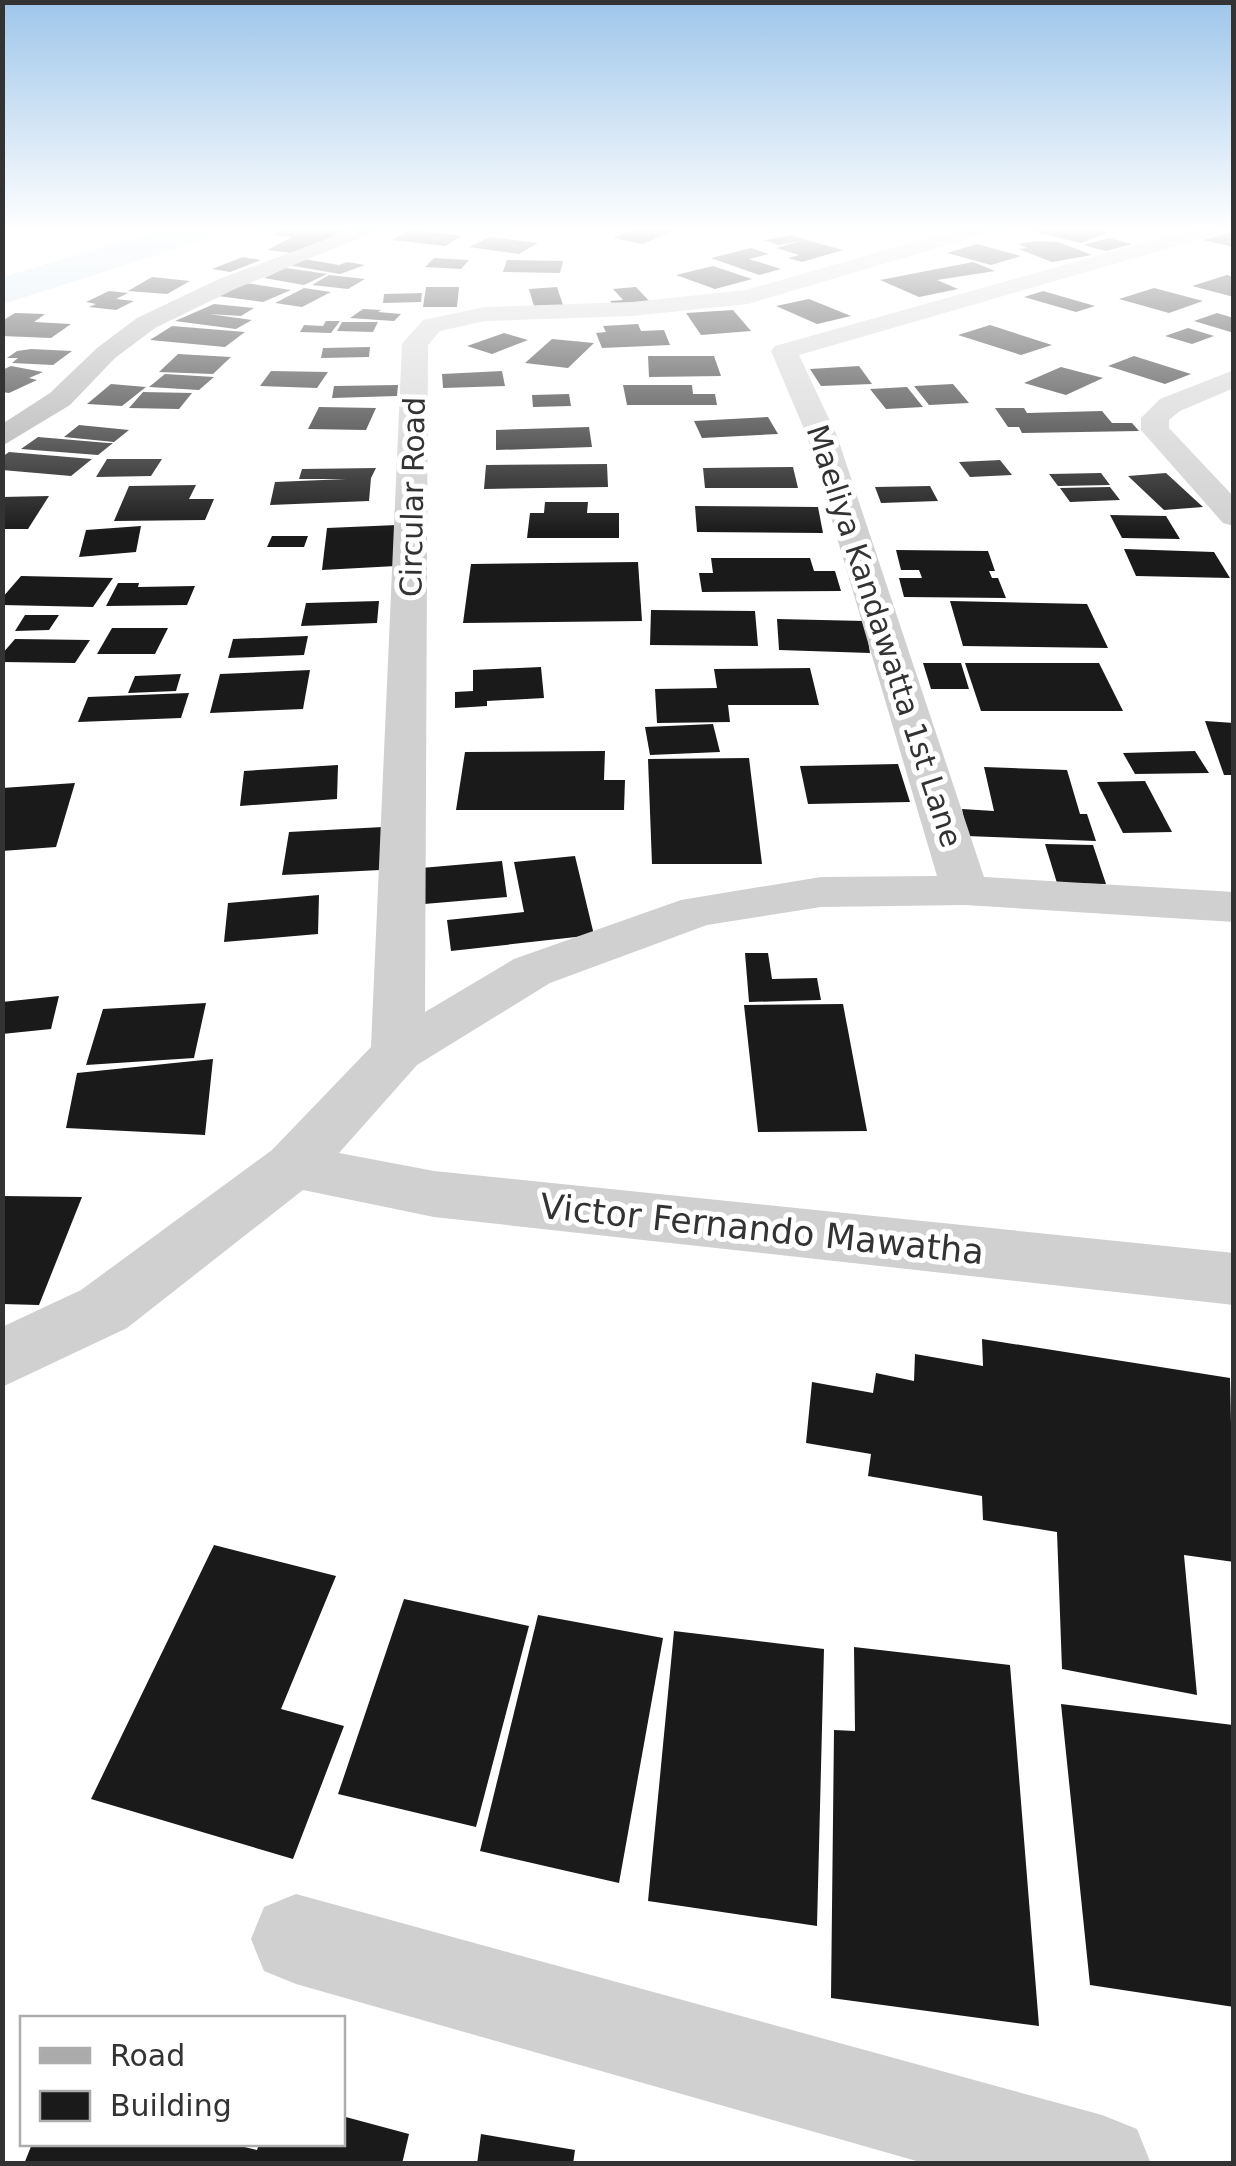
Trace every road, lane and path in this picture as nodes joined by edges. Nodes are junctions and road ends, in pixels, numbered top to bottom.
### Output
1 (136, 331) edge
2 (427, 331) edge
3 (771, 331) edge
4 (854, 331) edge
5 (784, 351) junction
6 (1234, 378) edge
7 (2, 437) edge
8 (1234, 516) edge
9 (966, 890) junction
10 (1234, 907) edge
11 (398, 1052) junction
12 (293, 1166) junction
13 (1234, 1279) edge
14 (2, 1359) edge
15 (296, 1940) dead end
16 (1102, 2164) edge

1 - 7 main road
2 - 11 street, Circular Road
3 - 5 street, Maeliya Kandawatta 1st Lane
4 - 5 street
5 - 9 street, Maeliya Kandawatta 1st Lane
6 - 8 street
9 - 10 street
9 - 11 street
11 - 12 street
12 - 13 street, Victor Fernando Mawatha
12 - 14 street
15 - 16 street

